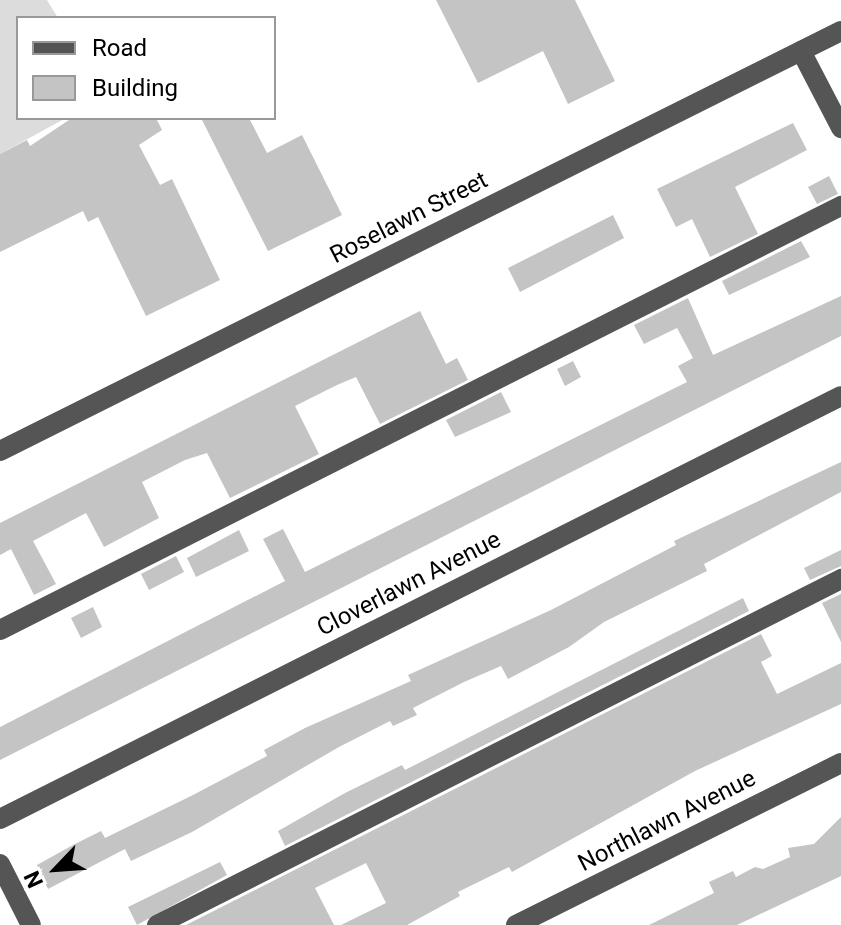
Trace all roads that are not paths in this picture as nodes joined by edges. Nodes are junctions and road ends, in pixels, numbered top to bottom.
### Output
1 (841, 31) edge
2 (801, 51) junction
3 (841, 128) edge
4 (841, 206) edge
5 (841, 396) edge
6 (0, 451) edge
7 (841, 579) edge
8 (0, 630) edge
9 (841, 763) edge
10 (0, 819) edge
11 (0, 864) edge
12 (31, 925) edge
13 (157, 925) edge
14 (516, 925) edge

1 - 2 street, Roselawn Street
2 - 3 street
2 - 6 street, Roselawn Street
4 - 8 street
5 - 10 street, Cloverlawn Avenue
7 - 13 street
9 - 14 street, Northlawn Avenue
11 - 12 street

